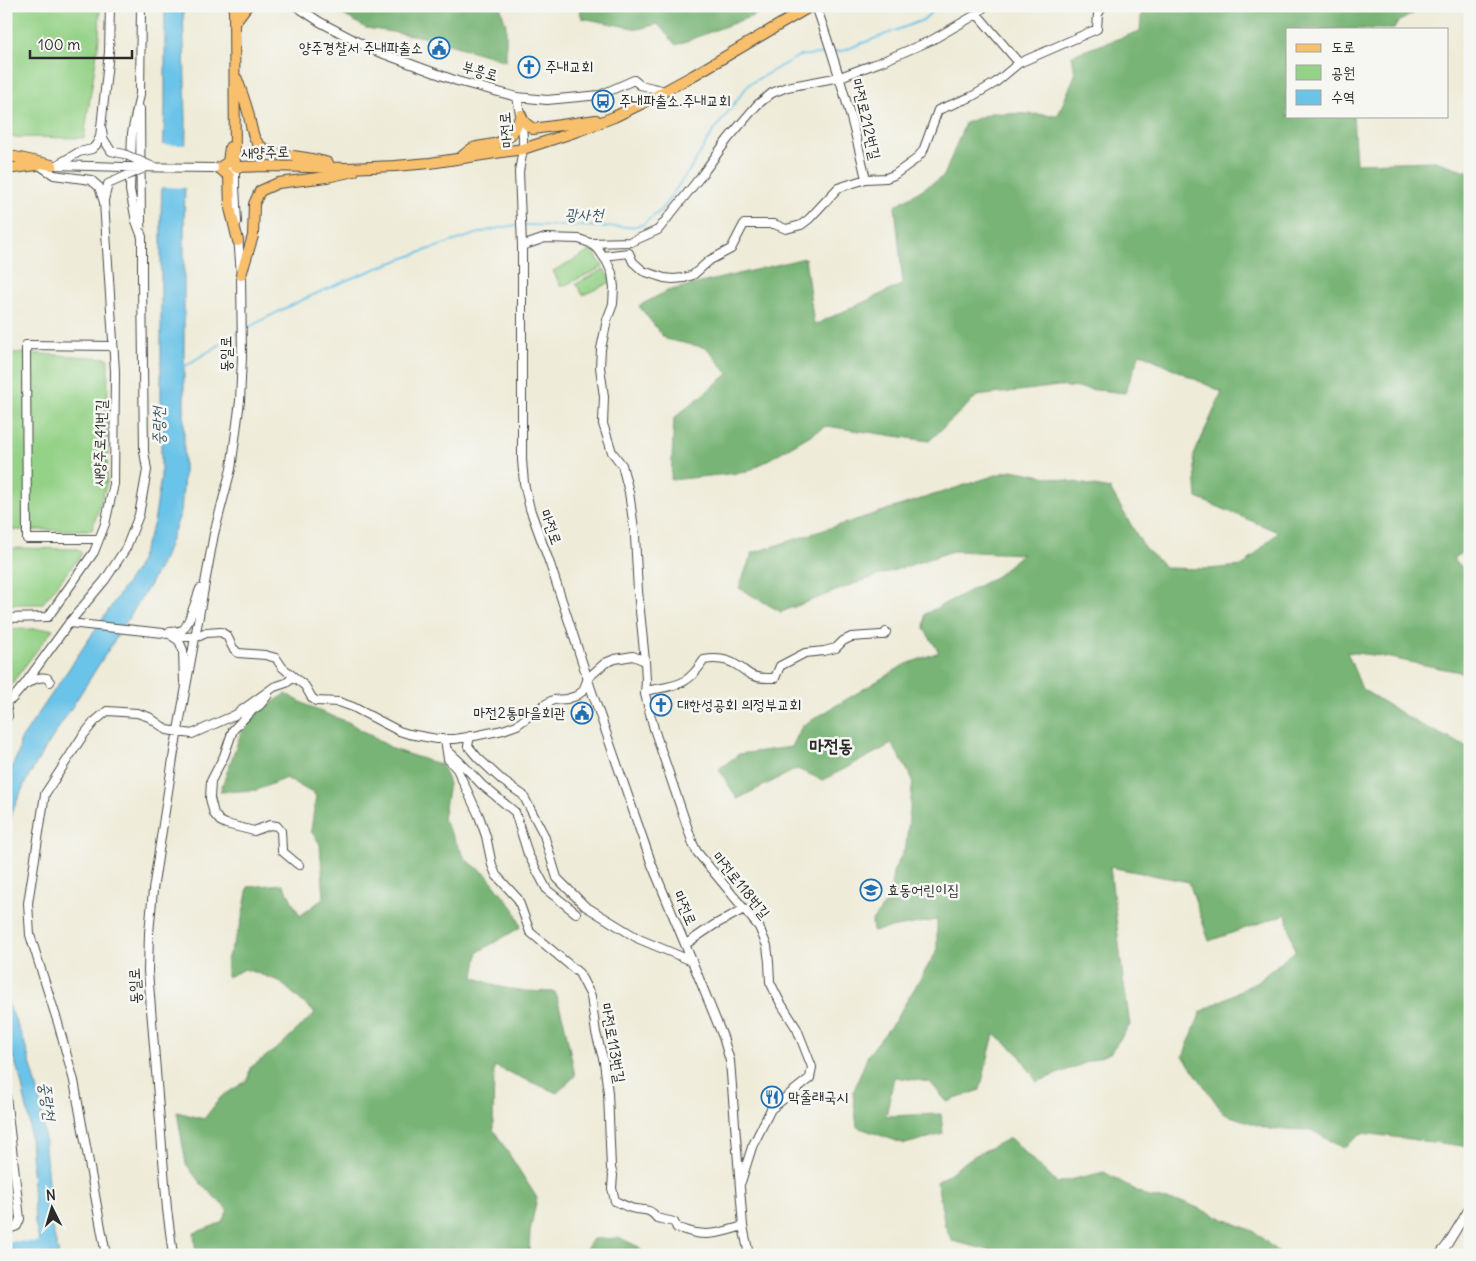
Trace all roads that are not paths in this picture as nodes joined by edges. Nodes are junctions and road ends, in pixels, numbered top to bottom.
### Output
1 (110, 6) edge
2 (141, 6) edge
3 (230, 6) edge
4 (234, 6) edge
5 (247, 6) edge
6 (296, 6) edge
7 (811, 6) edge
8 (816, 6) edge
9 (985, 6) edge
10 (1103, 6) edge
11 (977, 14) junction
12 (234, 28) junction
13 (1019, 63) junction
14 (235, 73) junction
15 (838, 75) junction
16 (666, 90) junction
17 (517, 97) junction
18 (234, 101) junction
19 (521, 116) junction
20 (614, 117) junction
21 (101, 123) junction
22 (522, 149) junction
23 (6, 155) edge
24 (460, 158) junction
25 (6, 164) edge
26 (38, 165) junction
27 (54, 165) junction
28 (333, 166) junction
29 (375, 166) junction
30 (150, 167) junction
31 (235, 167) junction
32 (217, 168) junction
33 (6, 169) edge
34 (866, 179) junction
35 (104, 202) junction
36 (238, 240) junction
37 (522, 243) junction
38 (590, 243) junction
39 (603, 256) junction
40 (241, 275) junction
41 (113, 346) junction
42 (99, 539) junction
43 (207, 573) junction
44 (6, 618) edge
45 (69, 623) junction
46 (886, 632) dead end
47 (163, 633) junction
48 (195, 637) junction
49 (645, 661) junction
50 (294, 677) junction
51 (588, 678) junction
52 (50, 682) dead end
53 (24, 685) junction
54 (274, 687) junction
55 (645, 691) junction
56 (184, 696) junction
57 (6, 702) edge
58 (6, 719) edge
59 (177, 732) junction
60 (470, 736) junction
61 (445, 739) junction
62 (446, 750) junction
63 (299, 865) dead end
64 (744, 908) junction
65 (576, 913) dead end
66 (686, 944) junction
67 (692, 960) junction
68 (6, 1096) edge
69 (739, 1189) junction
70 (1470, 1207) edge
71 (742, 1226) junction
72 (6, 1230) edge
73 (174, 1253) edge
74 (106, 1255) edge
75 (749, 1255) edge
76 (1439, 1255) edge

1 - 21 street
2 - 45 street
3 - 12 main road
4 - 12 main road, 동일로
5 - 12 main road
6 - 17 street, 부흥로
7 - 16 main road
8 - 15 street
9 - 11 street, 마전로212번길
10 - 13 street, 마전로212번길
11 - 13 street
11 - 15 street, 마전로212번길
12 - 14 main road, 동일로
13 - 34 street, 마전로212번길
14 - 18 main road, 동일로
14 - 28 main road
15 - 34 street, 마전로212번길
15 - 38 street
16 - 17 street, 부흥로
16 - 20 main road
17 - 19 street, 마전로
18 - 31 main road, 동일로
18 - 32 main road
19 - 20 main road
19 - 22 street, 마전로
19 - 24 main road
20 - 22 main road
21 - 27 street
21 - 30 street, bridge
22 - 24 main road, 새양주로
22 - 37 street, 마전로
23 - 27 main road
24 - 29 main road, 새양주로
25 - 26 street, 새양주로
26 - 27 street, 새양주로
26 - 33 main road
26 - 35 street
27 - 30 street, 새양주로, bridge
28 - 29 main road, 새양주로
28 - 31 main road, 새양주로
29 - 40 main road
30 - 32 street, 새양주로, bridge
30 - 35 street, bridge
31 - 32 street, 새양주로
31 - 36 street, 동일로
32 - 36 main road
34 - 39 street, 마전로212번길
35 - 41 street, 새양주로41번길
36 - 40 street, 동일로
37 - 38 street
37 - 51 street, 마전로
38 - 39 street, 마전로118번길
39 - 49 street, 마전로118번길
40 - 43 street, 동일로
41 - 42 street, 새양주로41번길
41 - 42 street
42 - 44 street, 새양주로41번길
43 - 47 street
43 - 48 street, 동일로
45 - 47 street
45 - 53 street
46 - 55 street
47 - 48 street
47 - 56 street
48 - 50 street
48 - 56 street, 동일로
49 - 51 street
49 - 55 street, 마전로118번길
50 - 54 street
50 - 61 street
51 - 60 street
51 - 66 street, 마전로
52 - 53 street
53 - 57 street
54 - 59 street
54 - 63 street
55 - 64 street, 마전로118번길
56 - 59 street, 동일로
57 - 58 street
59 - 73 street, 동일로
59 - 74 street
60 - 61 street
60 - 67 street
61 - 62 street, 마전로113번길
62 - 65 street
62 - 71 street, 마전로113번길
64 - 66 street, 마전로
64 - 69 street, 마전로118번길
66 - 67 street, 마전로
67 - 69 street, 마전로
68 - 72 street
69 - 71 street, 마전로
70 - 76 street
71 - 75 street, 마전로

